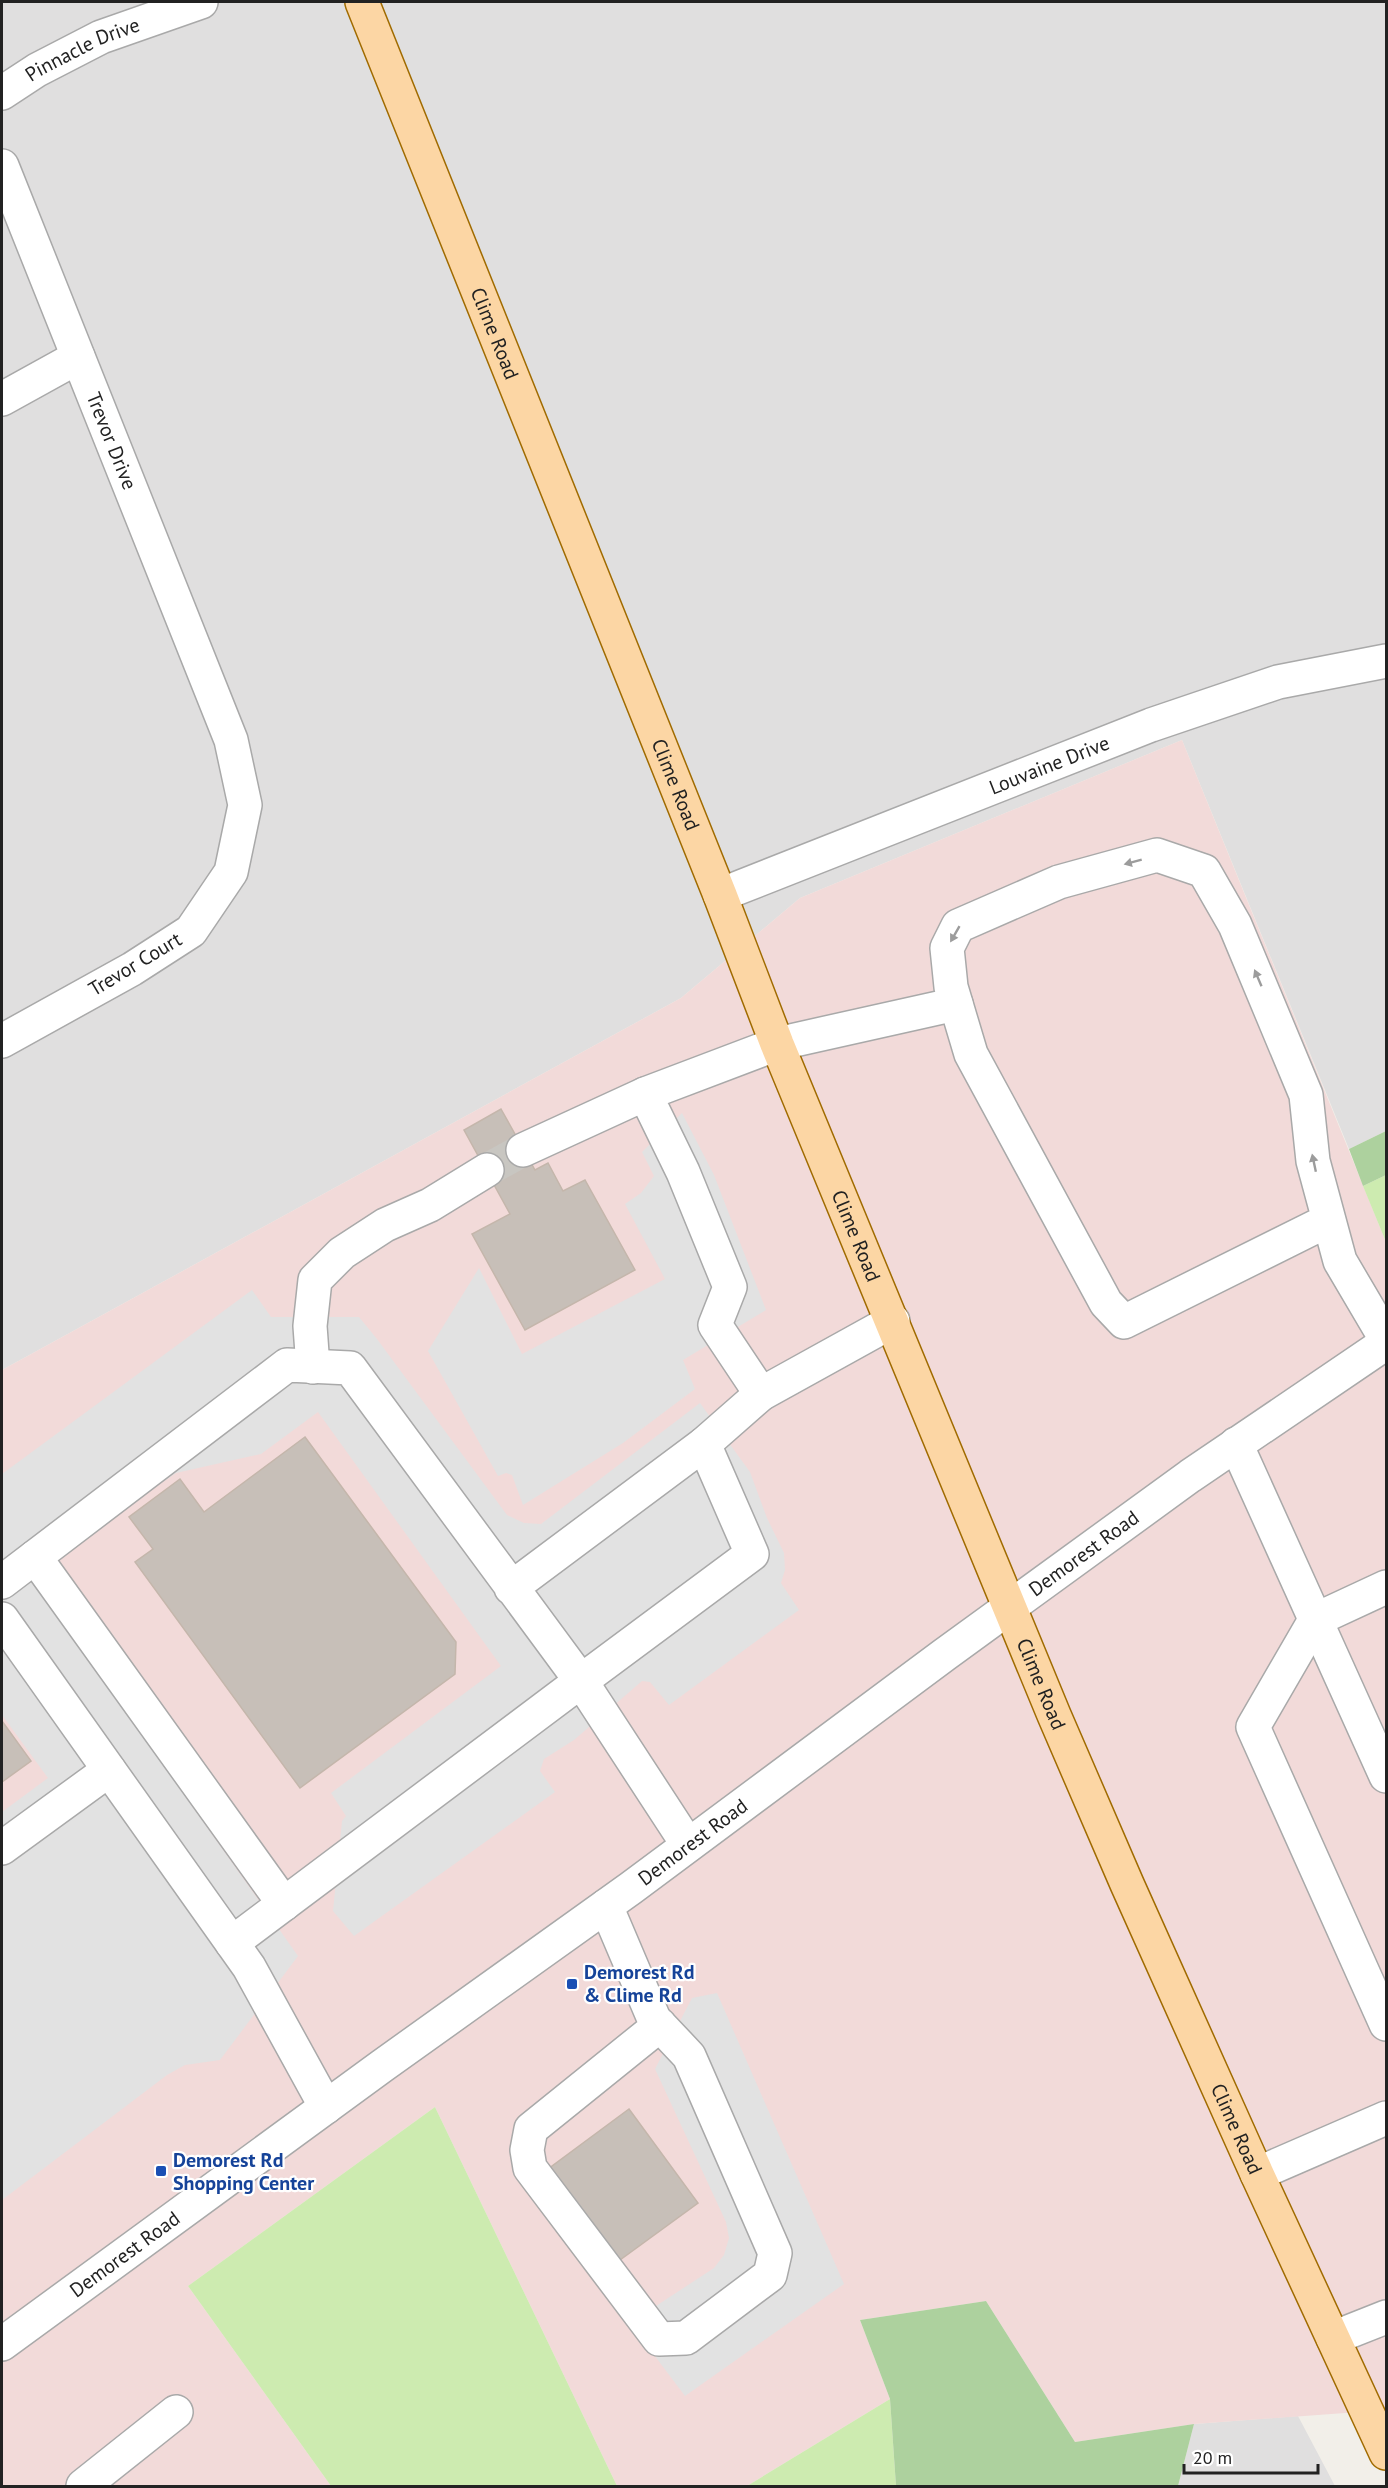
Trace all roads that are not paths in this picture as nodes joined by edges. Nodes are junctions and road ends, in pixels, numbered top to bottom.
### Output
1 (201, 2) edge
2 (362, 2) edge
3 (2, 93) edge
4 (2, 166) edge
5 (78, 357) junction
6 (2, 399) edge
7 (1386, 661) edge
8 (222, 715) joint
9 (720, 895) junction
10 (956, 1005) junction
11 (2, 1041) edge
12 (777, 1044) junction
13 (645, 1094) junction
14 (523, 1150) tunnel mouth
15 (487, 1170) tunnel mouth
16 (1329, 1220) junction
17 (892, 1321) junction
18 (1386, 1341) edge
19 (313, 1366) junction
20 (761, 1394) junction
21 (704, 1444) junction
22 (1236, 1444) junction
23 (35, 1557) junction
24 (2, 1582) edge
25 (1386, 1587) edge
26 (512, 1588) junction
27 (1009, 1608) junction
28 (2, 1619) edge
29 (1315, 1620) junction
30 (581, 1682) junction
31 (109, 1770) junction
32 (1386, 1776) edge
33 (688, 1845) junction
34 (2, 1848) edge
35 (284, 1904) junction
36 (606, 1906) junction
37 (232, 1943) junction
38 (1386, 2024) edge
39 (660, 2025) junction
40 (326, 2107) junction
41 (1386, 2118) edge
42 (1257, 2174) junction
43 (1386, 2317) edge
44 (1333, 2338) junction
45 (2, 2344) edge
46 (176, 2412) dead end
47 (1386, 2453) edge
48 (82, 2487) edge

1 - 3 street, Pinnacle Drive
2 - 9 main road, Clime Road
4 - 5 street, Trevor Drive
5 - 6 street
5 - 8 street, Trevor Drive
7 - 9 street, Louvaine Drive
8 - 11 street, Trevor Court
9 - 12 main road, Clime Road
10 - 12 street
10 - 16 street
16 -> 10 street
12 - 13 street
12 - 17 main road, Clime Road
13 - 14 street
13 - 20 street
15 - 19 street
16 - 18 street
17 - 20 street
17 - 27 main road, Clime Road
18 - 22 street, Demorest Road
19 - 23 street
19 - 26 street
20 - 21 street
21 - 26 street
21 - 30 street
22 - 27 street, Demorest Road
22 - 29 street
23 - 24 street
23 - 35 street
25 - 29 street
26 - 30 street
27 - 33 street, Demorest Road
27 - 42 main road, Clime Road
28 - 31 street
29 - 32 street
29 - 38 street
30 - 33 street
30 - 35 street
31 - 34 street
31 - 37 street
33 - 36 street, Demorest Road
35 - 37 street
36 - 39 street
36 - 40 street, Demorest Road
37 - 40 street
39 - 39 street
40 - 45 street, Demorest Road
41 - 42 street
42 - 44 main road, Clime Road
43 - 44 street
44 - 47 main road, Clime Road
46 - 48 street

